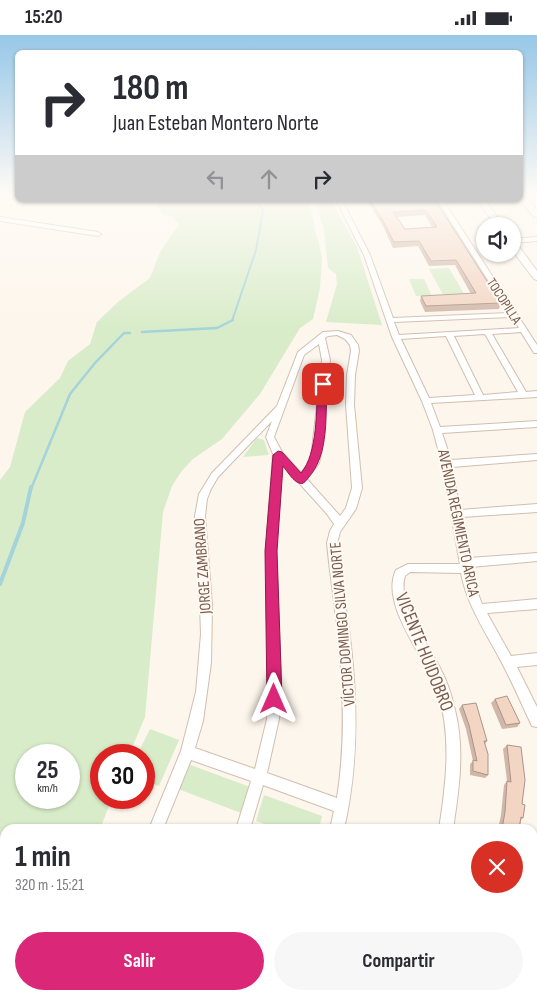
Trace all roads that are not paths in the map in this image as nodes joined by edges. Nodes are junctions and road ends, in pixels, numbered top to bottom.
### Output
1 (359, 239) edge
2 (464, 239) edge
3 (537, 239) edge
4 (521, 241) edge
5 (521, 255) edge
6 (537, 277) edge
7 (512, 315) junction
8 (390, 320) junction
9 (523, 330) junction
10 (487, 332) junction
11 (449, 334) junction
12 (321, 337) junction
13 (396, 337) junction
14 (537, 351) edge
15 (537, 394) edge
16 (524, 395) junction
17 (481, 398) junction
18 (426, 401) junction
19 (282, 405) junction
20 (537, 423) edge
21 (437, 430) junction
22 (255, 432) junction
23 (270, 437) junction
24 (278, 455) junction
25 (537, 457) edge
26 (447, 464) junction
27 (301, 480) junction
28 (537, 509) edge
29 (457, 514) junction
30 (340, 524) junction
31 (537, 557) edge
32 (466, 566) junction
33 (537, 604) edge
34 (478, 609) junction
35 (537, 659) edge
36 (508, 662) junction
37 (537, 721) edge
38 (188, 752) junction
39 (259, 777) junction
40 (343, 807) junction
41 (158, 824) edge
42 (245, 824) edge
43 (338, 824) edge
44 (447, 824) edge

1 - 8 street, AVENIDA REGIMIENTO ARICA
2 - 7 street, TOCOPILLA
3 - 4 street
5 - 6 main road
7 - 8 street
7 - 9 street, TOCOPILLA
8 - 13 street, AVENIDA REGIMIENTO ARICA
9 - 10 street
9 - 14 street, TOCOPILLA
10 - 11 street
10 - 16 street
11 - 13 street
11 - 17 street
12 - 19 street, JORGE ZAMBRANO
12 - 27 street
12 - 30 street, VÍCTOR DOMINGO SILVA NORTE
13 - 18 street, AVENIDA REGIMIENTO ARICA
15 - 16 street
16 - 17 street
17 - 18 street
18 - 21 street, AVENIDA REGIMIENTO ARICA
19 - 22 street, JORGE ZAMBRANO
19 - 23 street
20 - 21 street
21 - 26 street, AVENIDA REGIMIENTO ARICA
22 - 23 street
22 - 38 street, JORGE ZAMBRANO
23 - 24 street
24 - 27 street
24 - 39 street
25 - 26 street
26 - 29 street, AVENIDA REGIMIENTO ARICA
27 - 30 street
28 - 29 street
29 - 32 street, AVENIDA REGIMIENTO ARICA
30 - 40 street, VÍCTOR DOMINGO SILVA NORTE
31 - 32 street
32 - 34 street, AVENIDA REGIMIENTO ARICA
32 - 44 street, VICENTE HUIDOBRO
33 - 34 street
34 - 36 street, AVENIDA REGIMIENTO ARICA
35 - 36 street
36 - 37 street, AVENIDA REGIMIENTO ARICA
38 - 39 street
38 - 41 street, JORGE ZAMBRANO
39 - 40 street
39 - 42 street
40 - 43 street, VÍCTOR DOMINGO SILVA NORTE

